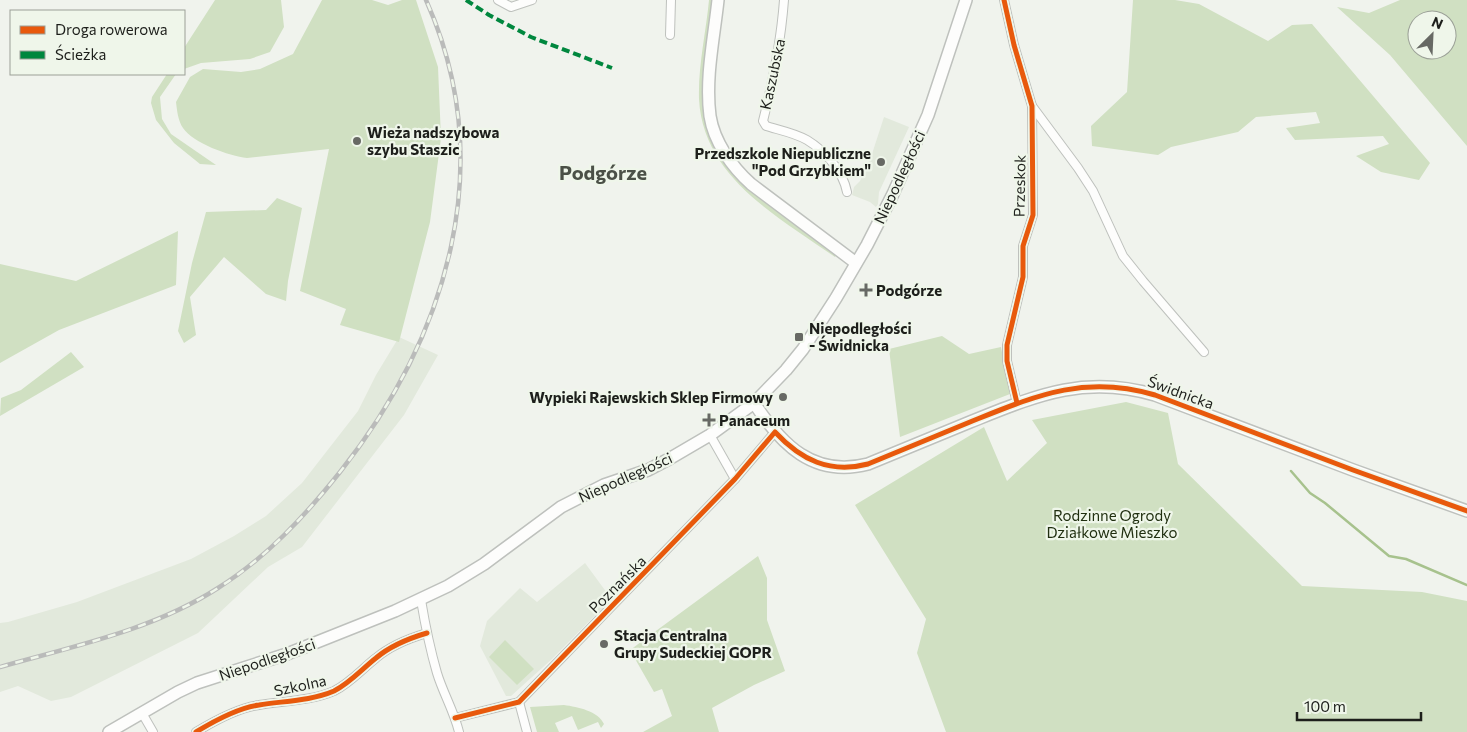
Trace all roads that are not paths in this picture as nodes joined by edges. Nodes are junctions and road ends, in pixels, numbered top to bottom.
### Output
1 (498, 0) edge
2 (532, 0) edge
3 (671, 0) edge
4 (718, 0) edge
5 (784, 0) edge
6 (966, 0) edge
7 (1004, 0) edge
8 (670, 36) dead end
9 (1032, 106) junction
10 (847, 192) dead end
11 (856, 263) junction
12 (1204, 352) dead end
13 (754, 403) junction
14 (1017, 403) junction
15 (775, 432) junction
16 (710, 435) junction
17 (735, 479) junction
18 (1467, 511) edge
19 (421, 600) junction
20 (427, 634) junction
21 (519, 702) junction
22 (142, 712) junction
23 (455, 718) junction
24 (109, 732) edge
25 (153, 732) edge
26 (196, 732) edge
27 (459, 732) edge
28 (528, 732) edge

1 - 2 street
3 - 8 street
4 - 11 main road
5 - 10 street, Kaszubska
6 - 11 main road, Niepodległości
7 - 9 street, Przeskok
9 - 12 street, Przeskok
9 - 14 street, Przeskok
11 - 13 main road, Niepodległości
13 - 15 main road, Świdnicka
13 - 16 main road, Niepodległości
14 - 15 main road, Świdnicka
14 - 18 main road, Świdnicka
15 - 17 street, Poznańska
16 - 17 street
16 - 19 main road, Niepodległości
17 - 21 street, Poznańska
19 - 20 street
19 - 22 main road, Niepodległości
20 - 23 street
20 - 26 street, Szkolna
21 - 23 street
21 - 28 street
22 - 24 main road, Niepodległości
22 - 25 street
23 - 27 street

